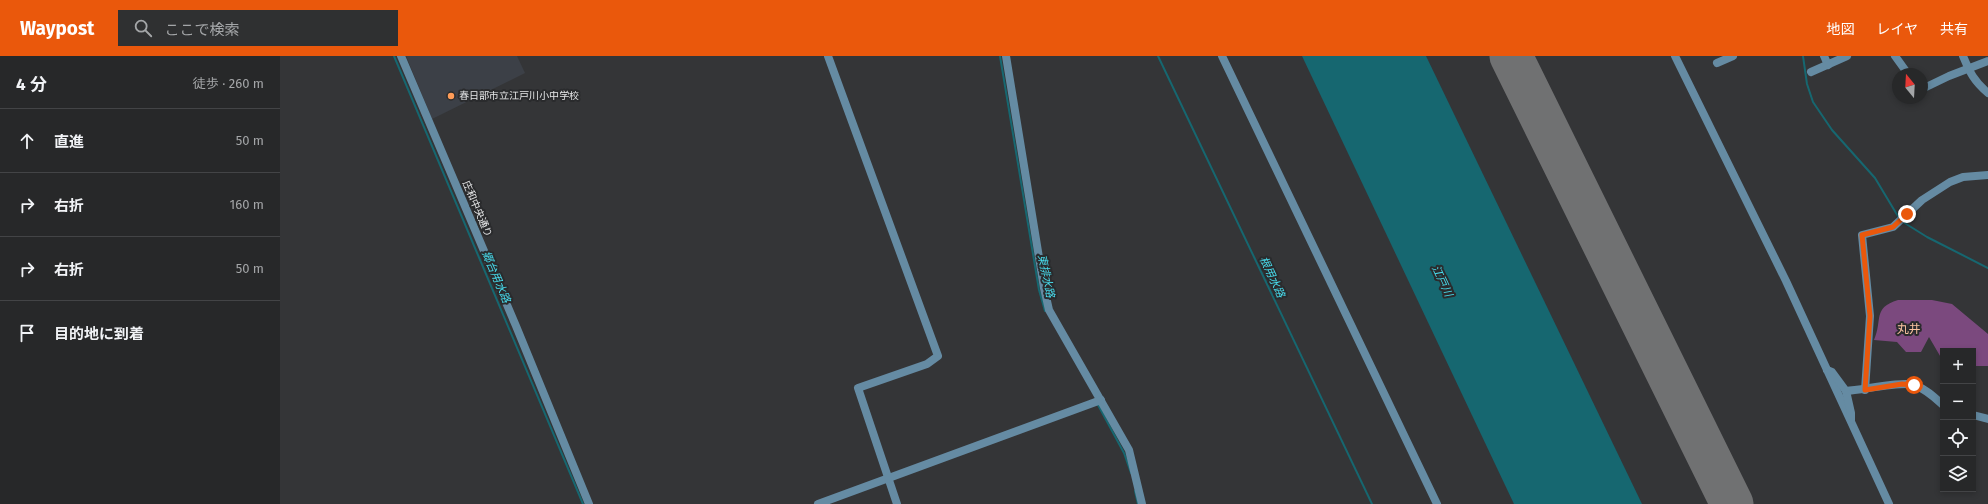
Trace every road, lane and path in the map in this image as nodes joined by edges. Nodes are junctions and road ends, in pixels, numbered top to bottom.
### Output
1 (401, 56) edge
2 (828, 56) edge
3 (1006, 56) edge
4 (1222, 56) edge
5 (1676, 56) edge
6 (1733, 56) edge
7 (1824, 56) edge
8 (1847, 56) edge
9 (1895, 56) edge
10 (1963, 56) edge
11 (1988, 61) edge
12 (1717, 63) dead end
13 (1828, 64) junction
14 (1904, 68) edge
15 (1968, 68) junction
16 (1811, 72) dead end
17 (1928, 86) edge
18 (1988, 93) edge
19 (1988, 175) edge
20 (1826, 369) junction
21 (1865, 390) junction
22 (1846, 391) junction
23 (1101, 400) junction
24 (1940, 402) edge
25 (1976, 416) edge
26 (1988, 419) edge
27 (1850, 424) junction
28 (888, 478) junction
29 (589, 504) edge
30 (818, 504) edge
31 (897, 504) edge
32 (1142, 504) edge
33 (1437, 504) edge
34 (1889, 504) edge

1 - 29 street, 庄和中央通り
2 - 28 street
3 - 23 street
4 - 33 street
5 - 20 street
6 - 12 street
7 - 13 street
8 - 13 street
9 - 14 street
10 - 15 street
11 - 15 street
13 - 16 street
15 - 17 street
15 - 18 street
19 - 21 street
20 - 22 street
20 - 27 street
21 - 22 street
21 - 24 street
22 - 27 street
23 - 28 street
23 - 32 street
25 - 26 street
27 - 34 street
28 - 30 street
28 - 31 street

